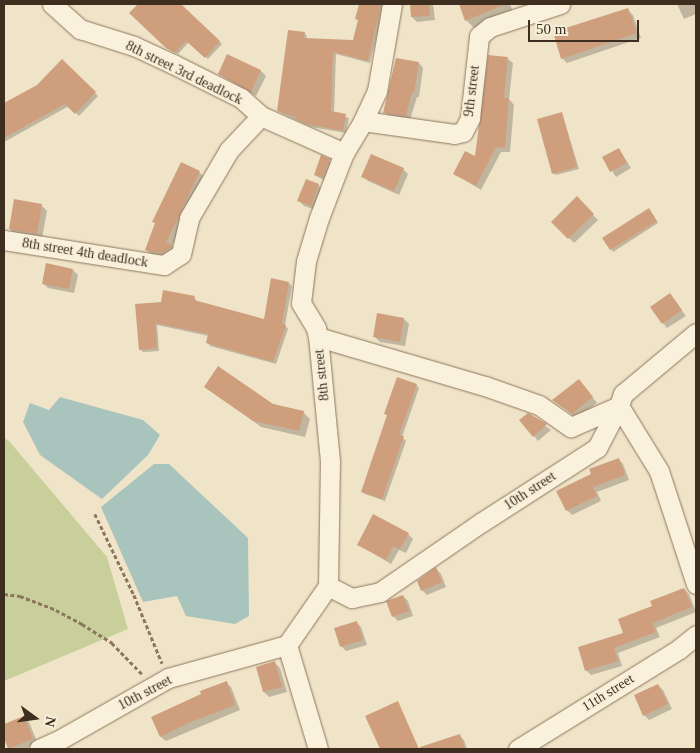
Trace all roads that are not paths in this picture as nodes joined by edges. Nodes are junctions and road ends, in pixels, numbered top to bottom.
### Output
1 (52, 4) edge
2 (392, 4) edge
3 (560, 4) edge
4 (261, 116) junction
5 (363, 122) junction
6 (344, 154) junction
7 (4, 240) edge
8 (696, 333) edge
9 (318, 337) junction
10 (619, 406) junction
11 (696, 584) edge
12 (328, 586) junction
13 (696, 635) edge
14 (287, 645) junction
15 (39, 749) edge
16 (318, 749) edge
17 (518, 749) edge

1 - 4 street, 8th street 3rd deadlock
2 - 5 street, 8th street
3 - 5 street, 9th street
4 - 6 street, 8th street 3rd deadlock
4 - 7 street, 8th street 4th deadlock
5 - 6 street, 8th street
6 - 9 street, 8th street
8 - 10 street, 10th street
9 - 10 street
9 - 12 street, 8th street
10 - 11 street
10 - 12 street, 10th street
12 - 14 street
13 - 17 street, 11th street
14 - 15 street, 10th street
14 - 16 street

